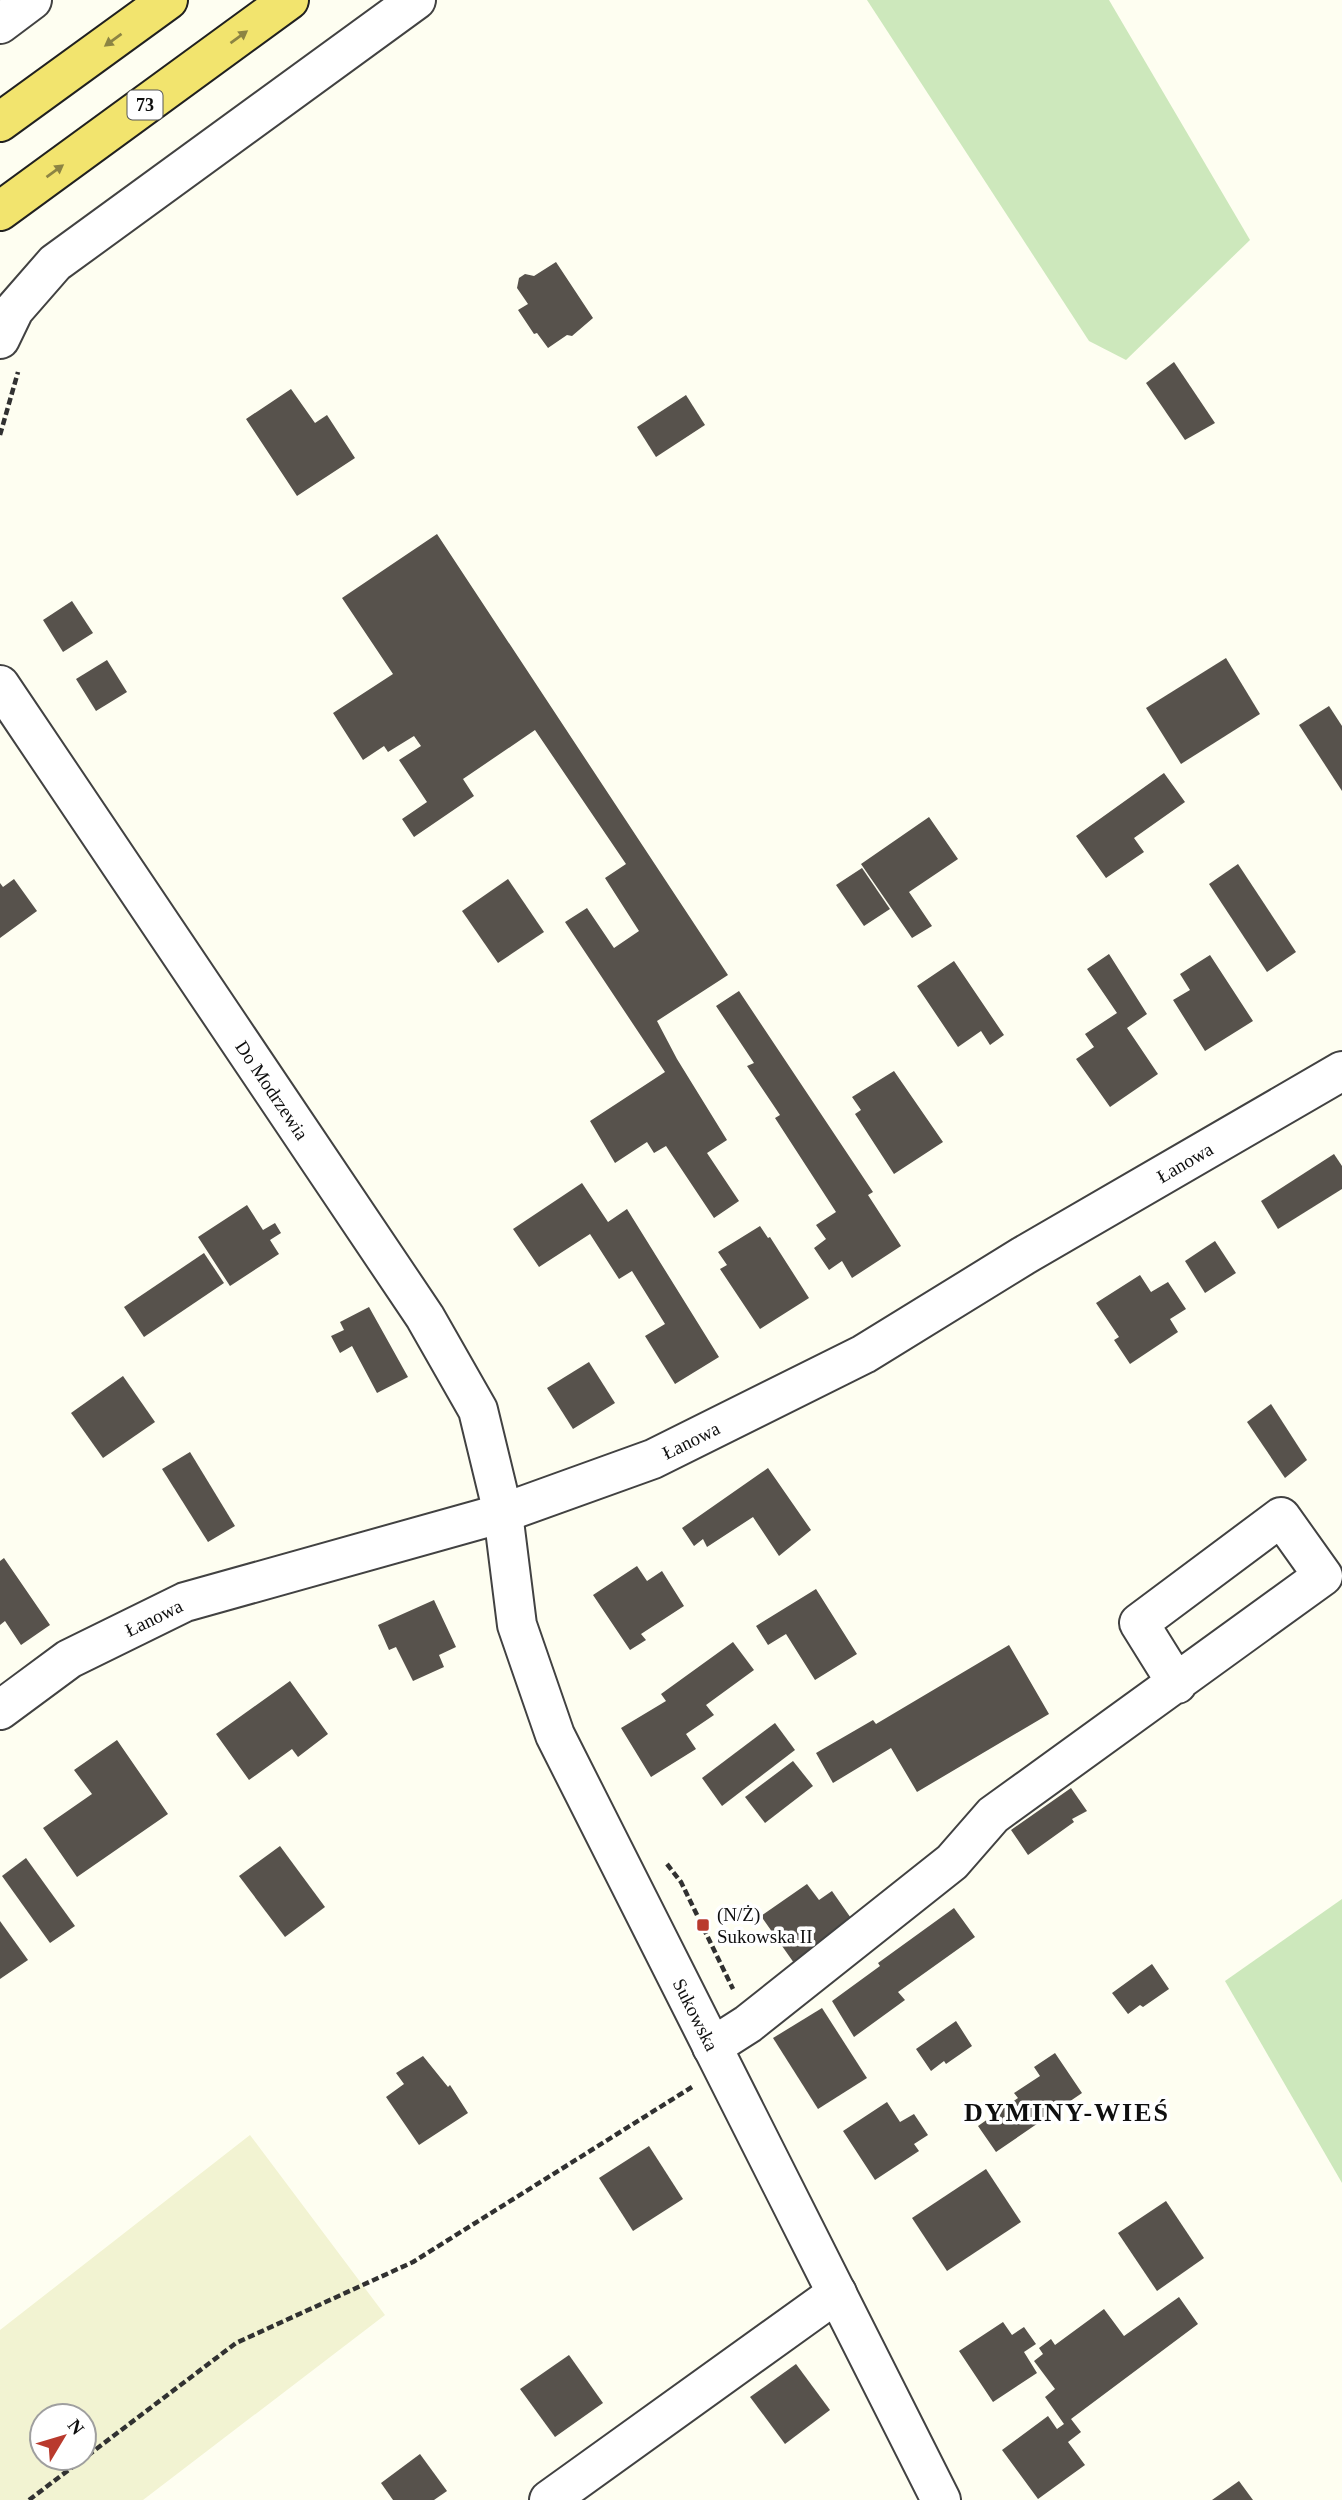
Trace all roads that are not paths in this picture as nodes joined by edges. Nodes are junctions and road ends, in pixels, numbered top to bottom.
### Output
1 (32, 0) edge
2 (168, 0) edge
3 (289, 0) edge
4 (416, 0) edge
5 (0, 24) edge
6 (0, 122) edge
7 (0, 211) edge
8 (0, 340) edge
9 (0, 685) edge
10 (1342, 1071) edge
11 (503, 1513) junction
12 (1177, 1684) junction
13 (0, 1710) edge
14 (717, 2056) junction
15 (837, 2293) junction
16 (549, 2500) edge
17 (941, 2500) edge

1 - 5 street
2 -> 6 main road
7 -> 3 main road, 73
4 - 8 street
9 - 11 street, Do Modrzewia
10 - 11 street, Łanowa
11 - 13 street, Łanowa
11 - 14 street, Sukowska
12 - 12 street
12 - 14 street
14 - 15 street, Sukowska
15 - 16 street
15 - 17 street, Sukowska

